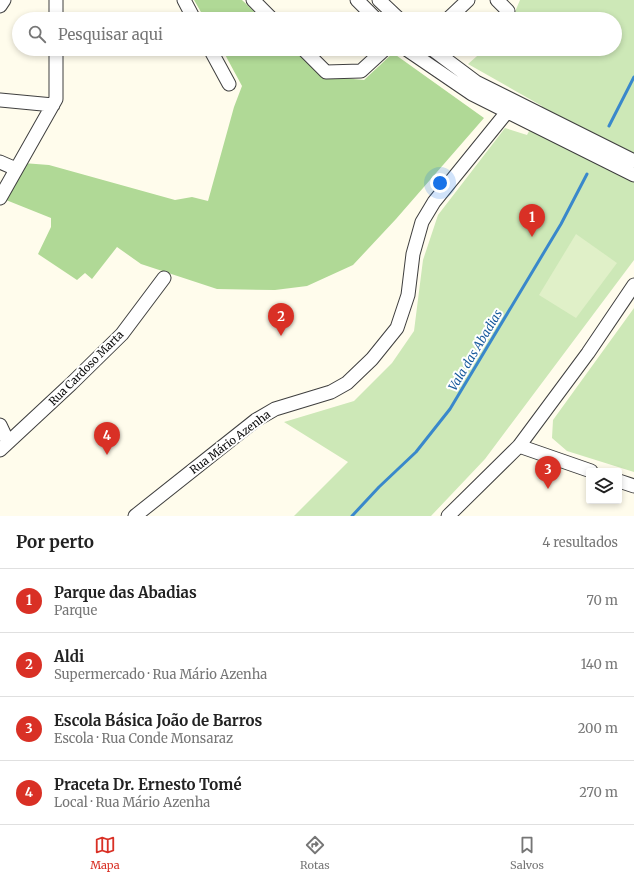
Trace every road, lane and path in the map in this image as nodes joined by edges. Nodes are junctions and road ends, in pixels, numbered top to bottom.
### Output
1 (4, 0) edge
2 (56, 0) edge
3 (184, 0) edge
4 (253, 0) edge
5 (357, 0) edge
6 (379, 0) edge
7 (468, 0) edge
8 (497, 0) edge
9 (0, 6) edge
10 (508, 11) dead end
11 (56, 12) edge
12 (190, 12) edge
13 (265, 12) edge
14 (369, 12) edge
15 (392, 12) edge
16 (455, 12) edge
17 (56, 56) edge
18 (214, 56) edge
19 (310, 56) edge
20 (377, 56) edge
21 (416, 56) edge
22 (441, 56) edge
23 (229, 84) dead end
24 (0, 100) edge
25 (53, 105) junction
26 (507, 112) junction
27 (634, 161) edge
28 (0, 162) edge
29 (16, 169) junction
30 (634, 175) edge
31 (0, 198) edge
32 (164, 278) dead end
33 (634, 285) edge
34 (0, 425) edge
35 (4, 446) edge
36 (519, 446) junction
37 (586, 469) edge
38 (622, 482) edge
39 (634, 486) edge
40 (135, 516) edge
41 (448, 516) edge

1 - 9 street
2 - 11 street
3 - 12 street
4 - 13 street
5 - 14 street
6 - 15 street
7 - 16 street
8 - 10 street
17 - 25 street
18 - 23 street
19 - 20 street
21 - 26 street
22 - 27 street
24 - 25 street
25 - 29 street
26 - 30 street
26 - 40 street, Rua Mário Azenha
28 - 29 street
29 - 31 street
32 - 35 street, Rua Cardoso Marta
33 - 36 street
34 - 35 street
36 - 37 street
36 - 41 street
38 - 39 street

